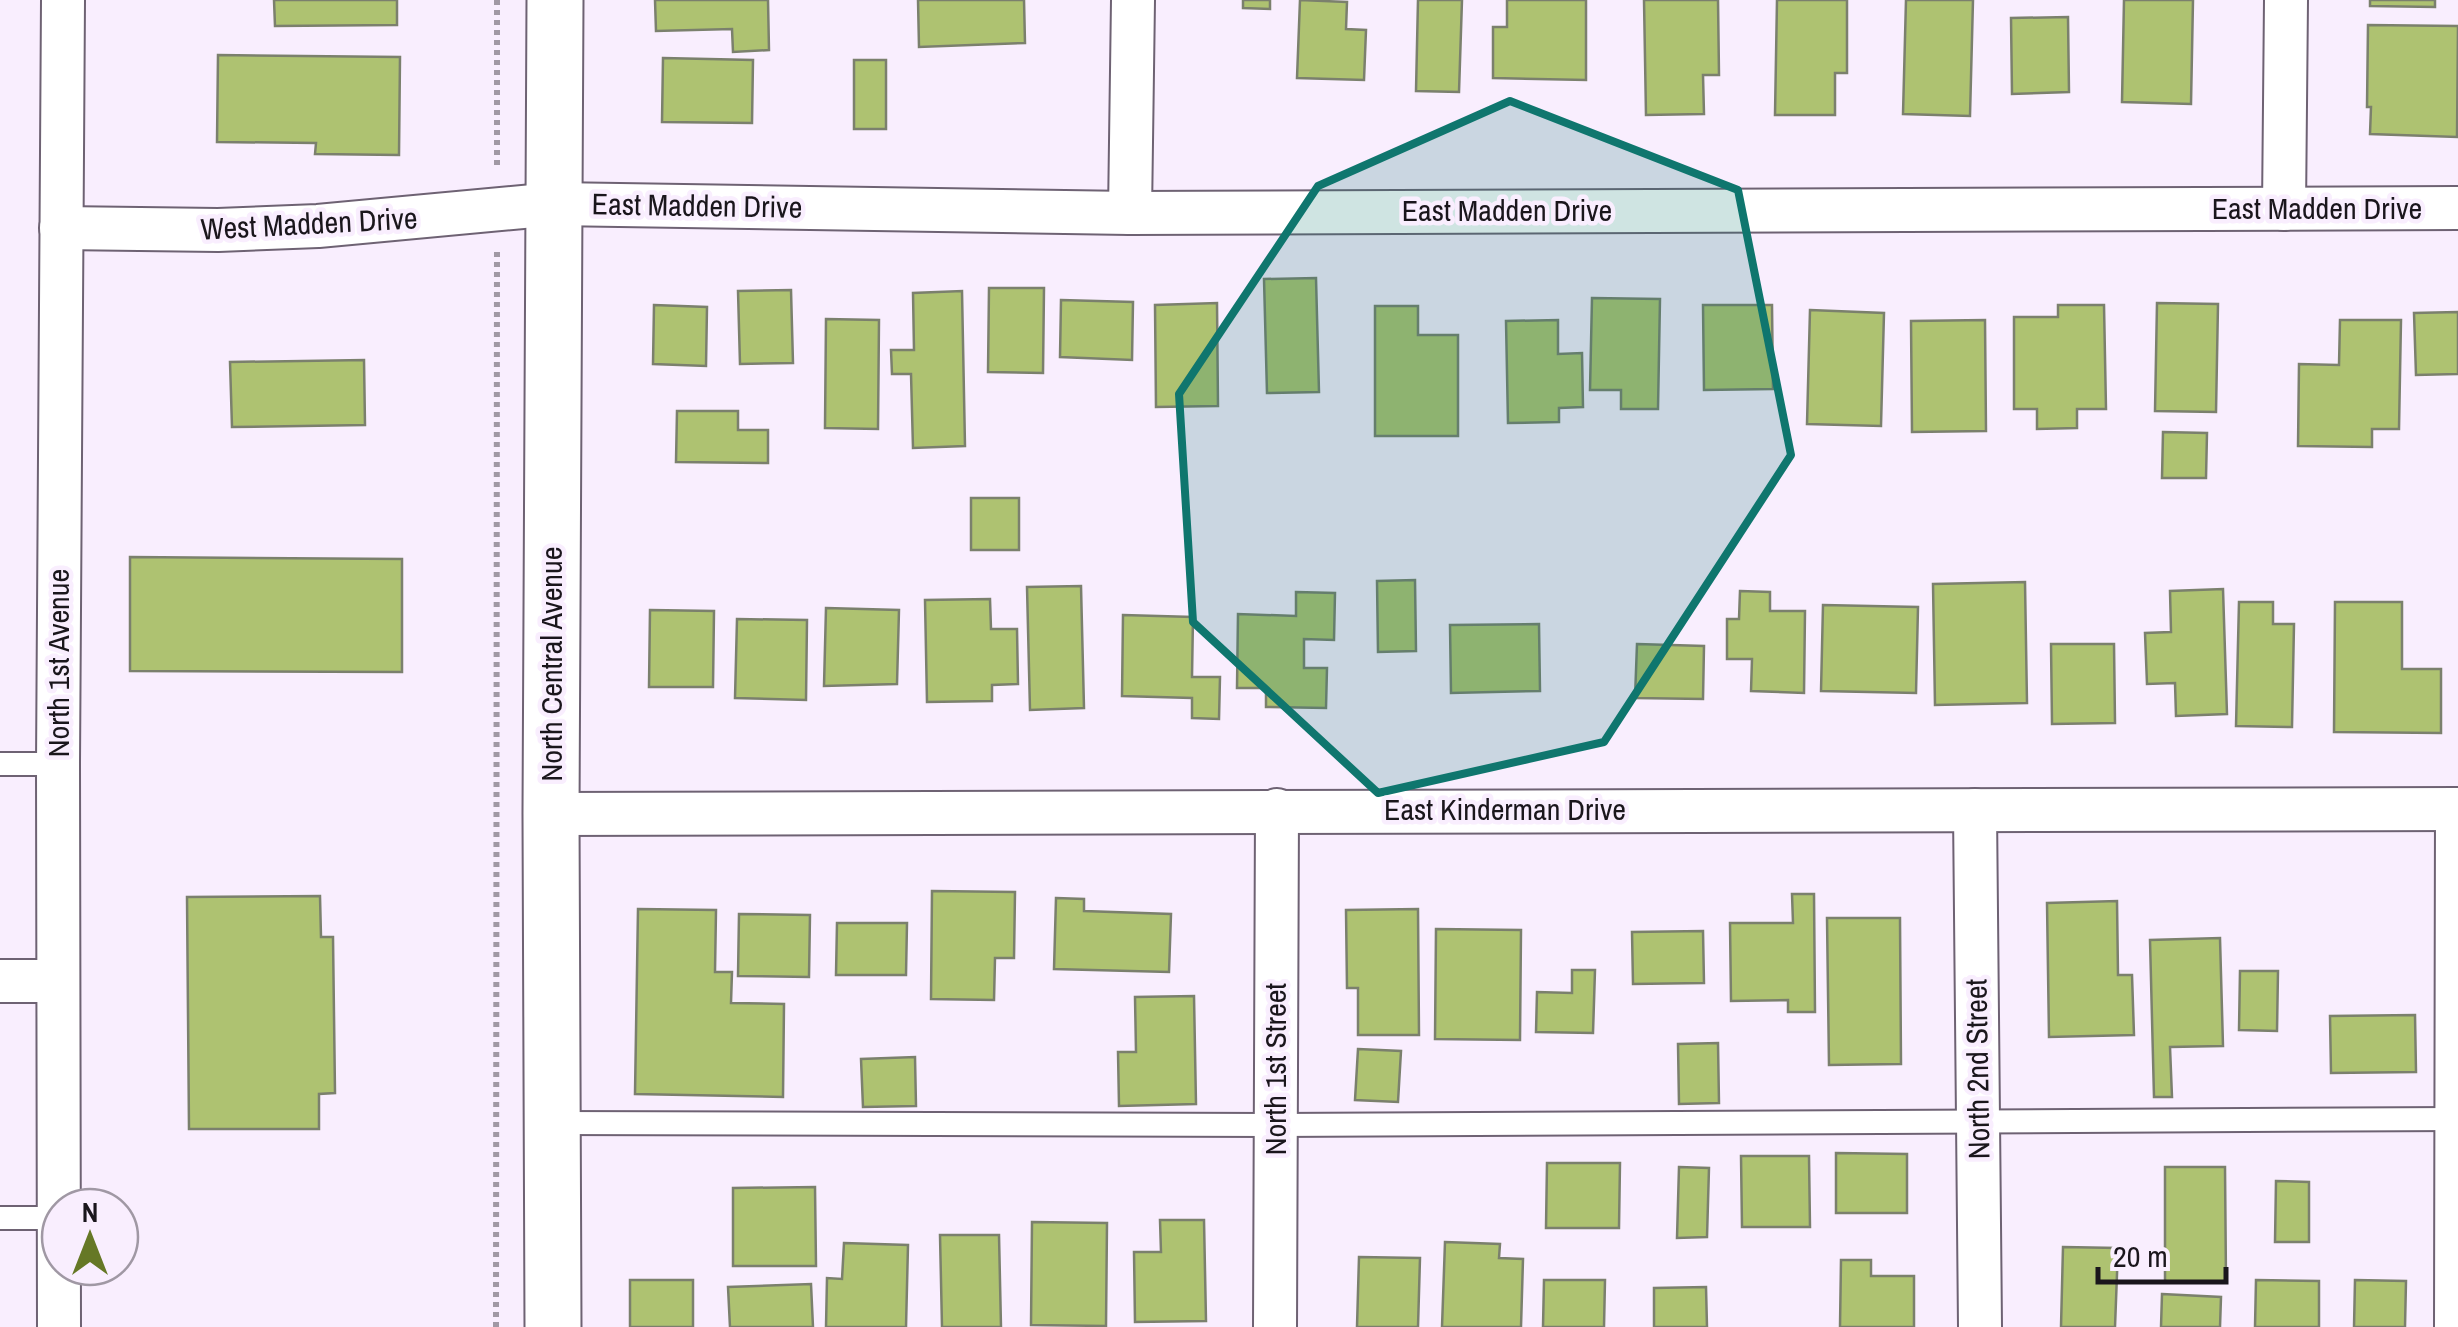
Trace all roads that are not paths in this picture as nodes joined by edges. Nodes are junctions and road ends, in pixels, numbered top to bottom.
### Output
1 (63, 0) edge
2 (555, 0) edge
3 (1132, 0) edge
4 (2286, 0) edge
5 (555, 204) junction
6 (2284, 208) junction
7 (2458, 208) edge
8 (1130, 213) junction
9 (62, 228) junction
10 (0, 764) edge
11 (58, 764) junction
12 (2457, 809) edge
13 (1277, 810) junction
14 (1976, 810) junction
15 (551, 814) junction
16 (0, 981) edge
17 (58, 981) junction
18 (1978, 1119) junction
19 (2457, 1119) edge
20 (551, 1123) junction
21 (1276, 1125) junction
22 (59, 1187) edge
23 (0, 1218) edge
24 (40, 1218) edge
25 (58, 1287) edge
26 (58, 1327) edge
27 (553, 1327) edge
28 (1275, 1327) edge
29 (1980, 1327) edge
30 (2456, 1327) edge

1 - 9 street, North 1st Avenue
2 - 5 street, North Central Avenue
3 - 8 street
4 - 6 street
5 - 8 street, East Madden Drive
5 - 9 street, West Madden Drive
5 - 15 street, North Central Avenue
6 - 7 street, East Madden Drive
6 - 8 street, East Madden Drive
9 - 11 street, North 1st Avenue
10 - 11 lane
11 - 17 street, North 1st Avenue
12 - 14 street, East Kinderman Drive
12 - 19 street
13 - 14 street, East Kinderman Drive
13 - 15 street, East Kinderman Drive
13 - 21 street, North 1st Street
14 - 18 street, North 2nd Street
15 - 20 street, North Central Avenue
16 - 17 street
17 - 22 street, North 1st Avenue
18 - 19 lane
18 - 21 lane
18 - 29 street, North 2nd Street
19 - 30 street
20 - 21 lane
20 - 27 street, North Central Avenue
21 - 28 street, North 1st Street
23 - 24 lane
25 - 26 street, North 1st Avenue

